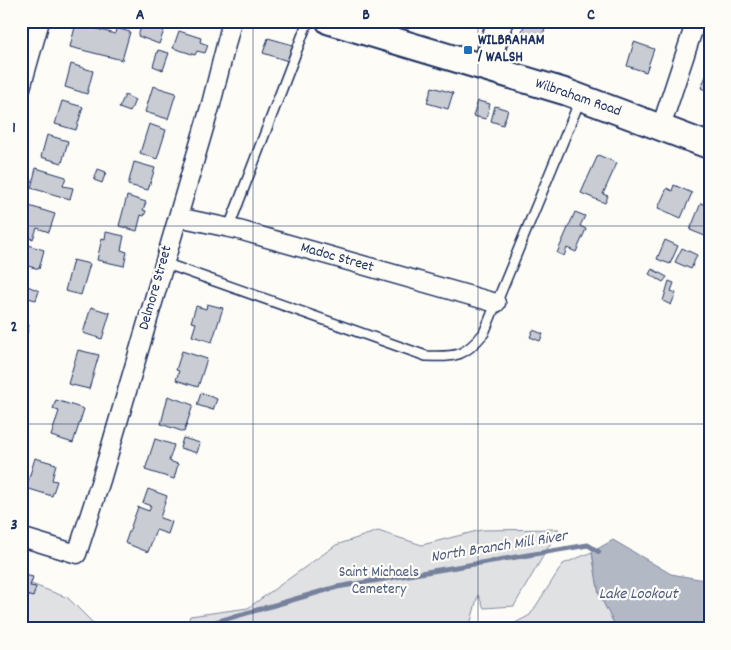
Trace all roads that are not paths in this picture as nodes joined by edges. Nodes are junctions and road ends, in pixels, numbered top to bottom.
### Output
1 (40, 21) edge
2 (232, 21) edge
3 (308, 21) edge
4 (329, 21) edge
5 (500, 21) edge
6 (696, 21) edge
7 (486, 68) junction
8 (21, 88) edge
9 (581, 97) junction
10 (661, 127) junction
11 (710, 146) edge
12 (178, 217) junction
13 (229, 227) junction
14 (164, 263) junction
15 (496, 304) junction
16 (21, 537) edge

1 - 8 street
2 - 12 street, Delmore Street
3 - 13 lane
4 - 7 main road, Wilbraham Road
5 - 7 main road
6 - 10 street
7 - 9 main road, Wilbraham Road
9 - 10 main road, Wilbraham Road
9 - 15 lane
10 - 11 main road, Wilbraham Road
12 - 13 street, Madoc Street
12 - 14 street, Delmore Street
13 - 15 street, Madoc Street
14 - 15 lane
14 - 16 street, Delmore Street

